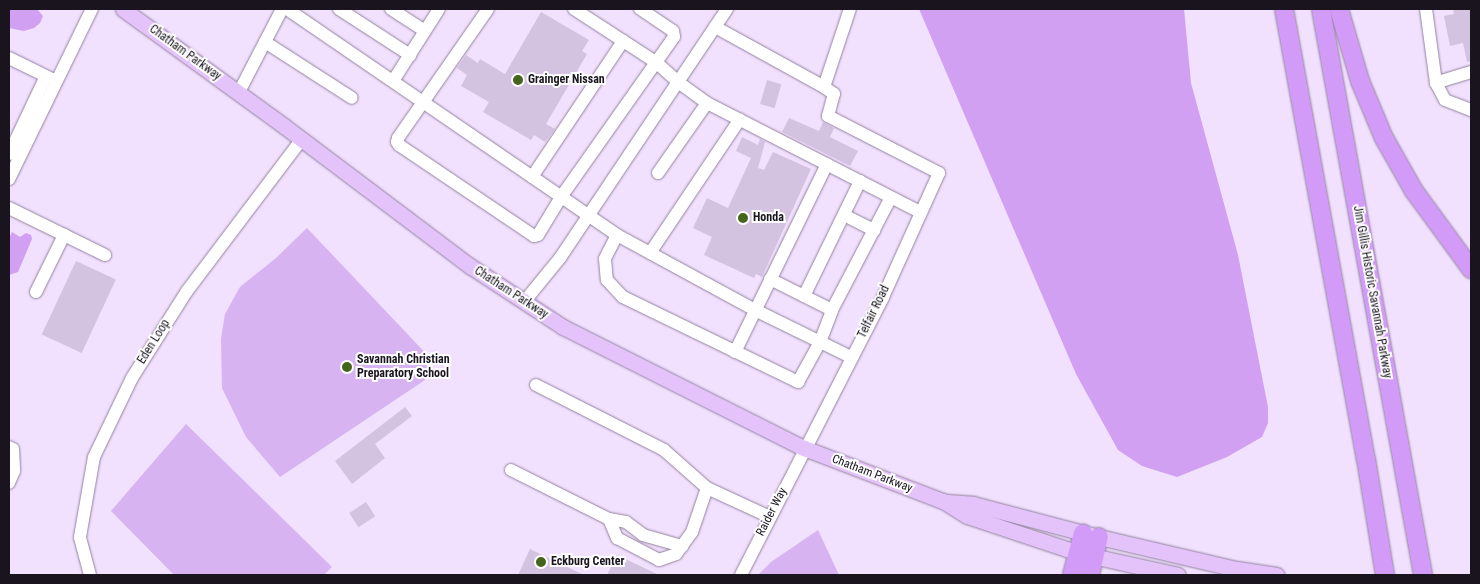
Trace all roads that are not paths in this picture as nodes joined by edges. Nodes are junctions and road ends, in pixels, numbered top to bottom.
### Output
1 (92, 9) edge
2 (123, 9) edge
3 (282, 9) edge
4 (287, 9) edge
5 (339, 9) edge
6 (391, 9) edge
7 (438, 9) edge
8 (488, 9) edge
9 (574, 9) edge
10 (640, 9) edge
11 (850, 9) edge
12 (1284, 9) edge
13 (1322, 9) edge
14 (1338, 9) edge
15 (1426, 9) edge
16 (723, 11) edge
17 (715, 27) junction
18 (425, 31) junction
19 (623, 41) junction
20 (264, 42) junction
21 (410, 55) junction
22 (9, 58) edge
23 (657, 63) junction
24 (1471, 72) edge
25 (51, 78) junction
26 (393, 81) junction
27 (678, 82) junction
28 (1436, 83) junction
29 (824, 87) junction
30 (238, 92) junction
31 (352, 98) dead end
32 (422, 101) junction
33 (707, 103) junction
34 (1471, 110) edge
35 (740, 119) junction
36 (302, 139) junction
37 (9, 154) edge
38 (827, 164) junction
39 (658, 173) dead end
40 (532, 177) junction
41 (9, 180) edge
42 (860, 181) junction
43 (561, 197) junction
44 (891, 197) junction
45 (9, 208) edge
46 (920, 212) junction
47 (844, 215) junction
48 (588, 216) junction
49 (874, 230) junction
50 (64, 235) junction
51 (617, 235) junction
52 (650, 253) junction
53 (105, 255) dead end
54 (1471, 269) edge
55 (770, 278) junction
56 (36, 292) dead end
57 (804, 296) junction
58 (524, 302) junction
59 (755, 310) junction
60 (832, 310) junction
61 (820, 342) junction
62 (735, 352) junction
63 (851, 357) junction
64 (536, 385) dead end
65 (9, 447) edge
66 (804, 448) junction
67 (511, 470) dead end
68 (9, 483) edge
69 (707, 488) junction
70 (943, 501) junction
71 (770, 516) junction
72 (609, 519) junction
73 (1091, 535) junction
74 (682, 546) junction
75 (1086, 555) junction
76 (90, 575) edge
77 (740, 575) edge
78 (1072, 575) edge
79 (1090, 575) edge
80 (1178, 575) edge
81 (1277, 575) edge
82 (1385, 575) edge
83 (1423, 575) edge

1 - 25 street
2 - 30 main road, Chatham Parkway
3 - 20 street
4 - 26 street
5 - 21 street
6 - 18 street
7 - 18 street
8 - 32 street
9 - 19 street
10 - 23 street
11 - 29 street
12 - 82 highway
13 - 83 highway, Jim Gillis Historic Savannah Parkway
14 - 54 highway
15 - 28 street
16 - 17 street
17 - 27 street
17 - 29 street
18 - 21 street
19 - 23 street
19 - 40 street
20 - 30 street
20 - 31 street
21 - 26 street
22 - 25 street
23 - 27 street
23 - 43 street
24 - 28 street
25 - 37 street
25 - 41 street
26 - 32 street
27 - 33 street
27 - 48 street
28 - 34 street
29 - 46 street, Telfair Road
30 - 36 main road, Chatham Parkway
32 - 40 street
32 - 43 street
33 - 35 street
33 - 39 street
35 - 38 street
35 - 52 street
36 - 58 main road, Chatham Parkway
36 - 76 street, Eden Loop
38 - 42 street
38 - 55 street
40 - 43 street
42 - 44 street
42 - 47 street
43 - 48 street
44 - 46 street
44 - 49 street
45 - 50 street
46 - 63 street, Telfair Road
47 - 49 street
47 - 57 street
48 - 51 street
48 - 58 street
49 - 60 street
50 - 53 street
50 - 56 street
51 - 52 street
51 - 62 street
52 - 59 street
55 - 57 street
55 - 59 street
57 - 60 street
58 - 66 main road, Chatham Parkway
59 - 61 street
59 - 62 street
60 - 61 street
61 - 62 street
61 - 63 street
63 - 66 street, Telfair Road
64 - 69 street
65 - 68 street
66 - 70 main road, Chatham Parkway
66 - 71 street, Raider Way
67 - 72 street
69 - 71 street
69 - 74 street
70 - 73 main road, Chatham Parkway
70 - 75 main road, Chatham Parkway
71 - 77 street, Raider Way
72 - 74 street
72 - 74 street
73 - 75 highway
73 - 81 main road, Chatham Parkway
75 - 78 highway
75 - 79 highway
75 - 80 main road, Chatham Parkway

